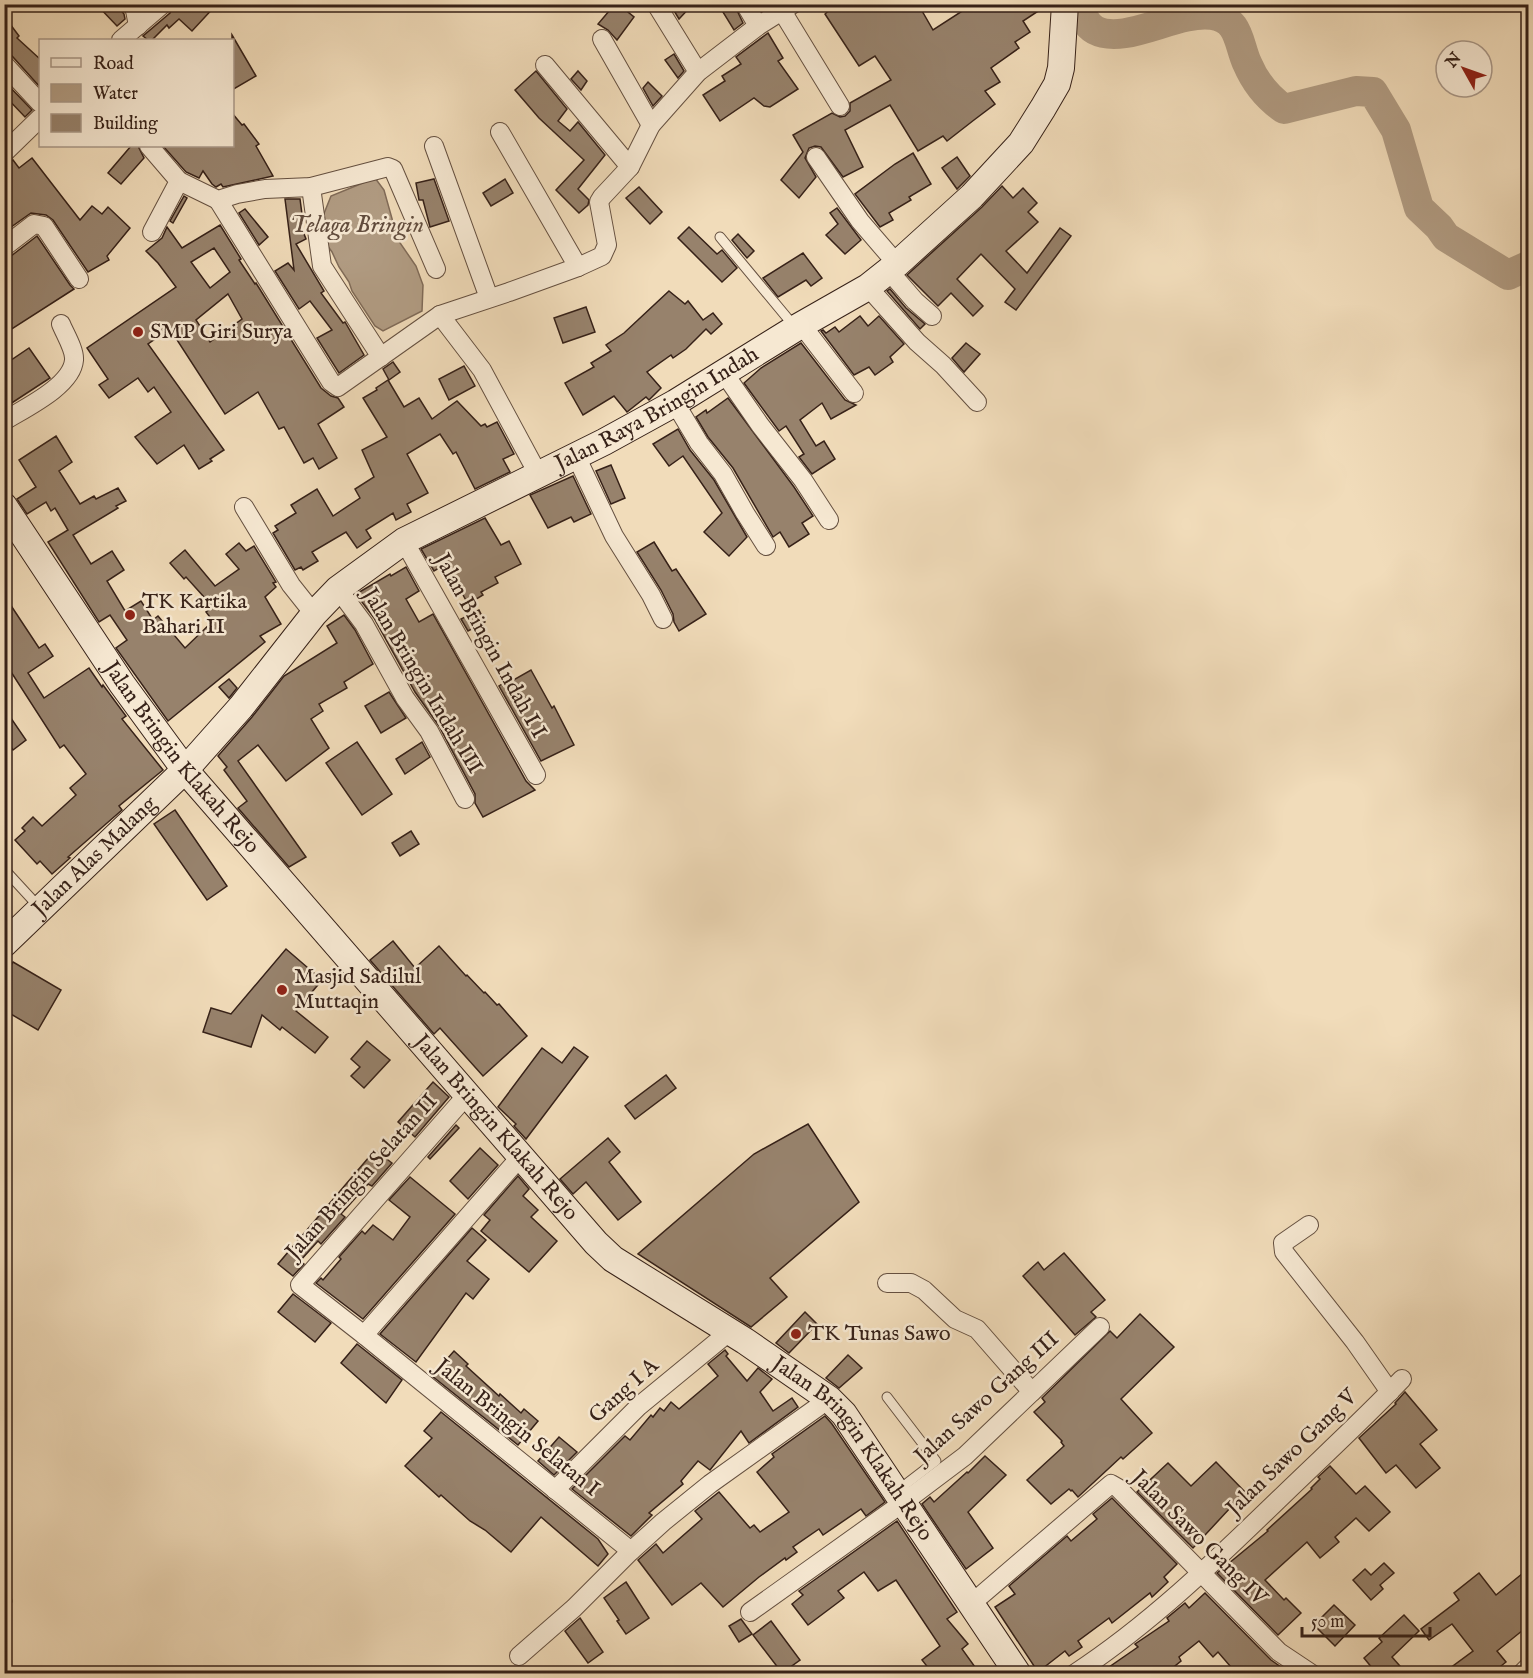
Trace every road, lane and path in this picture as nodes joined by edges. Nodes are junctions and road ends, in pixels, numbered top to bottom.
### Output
1 (131, 4) edge
2 (163, 4) edge
3 (656, 4) edge
4 (746, 4) edge
5 (1065, 4) edge
6 (787, 8) edge
7 (138, 26) junction
8 (758, 26) junction
9 (122, 39) edge
10 (602, 39) dead end
11 (4, 64) edge
12 (545, 65) dead end
13 (698, 72) junction
14 (39, 102) edge
15 (840, 106) dead end
16 (39, 119) edge
17 (651, 125) junction
18 (500, 132) dead end
19 (434, 146) dead end
20 (150, 147) edge
21 (4, 153) edge
22 (816, 158) dead end
23 (630, 167) junction
24 (179, 181) junction
25 (311, 187) junction
26 (218, 200) junction
27 (152, 232) dead end
28 (720, 237) dead end
29 (4, 247) edge
30 (578, 267) junction
31 (893, 268) junction
32 (436, 269) dead end
33 (79, 279) dead end
34 (868, 287) junction
35 (489, 298) junction
36 (440, 315) junction
37 (932, 315) dead end
38 (62, 324) dead end
39 (799, 326) junction
40 (381, 357) junction
41 (724, 373) junction
42 (854, 393) dead end
43 (675, 402) junction
44 (977, 402) dead end
45 (4, 421) edge
46 (576, 456) junction
47 (538, 474) junction
48 (4, 506) edge
49 (244, 507) dead end
50 (829, 520) dead end
51 (12, 533) edge
52 (404, 541) junction
53 (766, 546) dead end
54 (338, 589) junction
55 (314, 614) junction
56 (663, 619) dead end
57 (185, 770) junction
58 (536, 775) dead end
59 (465, 799) dead end
60 (4, 869) edge
61 (41, 909) junction
62 (4, 944) edge
63 (466, 1095) junction
64 (521, 1156) junction
65 (1309, 1225) dead end
66 (887, 1283) dead end
67 (1100, 1327) dead end
68 (729, 1332) junction
69 (364, 1335) junction
70 (1032, 1392) junction
71 (886, 1397) dead end
72 (829, 1399) junction
73 (555, 1490) junction
74 (901, 1497) junction
75 (631, 1551) junction
76 (1203, 1572) junction
77 (971, 1604) junction
78 (750, 1612) dead end
79 (519, 1656) dead end
80 (1528, 1667) edge
81 (1018, 1674) edge
82 (1074, 1674) edge
83 (1312, 1674) edge
84 (1521, 1674) edge

1 - 7 street
2 - 7 street
3 - 13 street
4 - 8 street
5 - 31 street, Jalan Raya Bringin Indah
6 - 8 street
6 - 15 street
7 - 9 street
8 - 13 street
10 - 17 street
11 - 14 street
12 - 23 street
13 - 17 street
16 - 21 street
17 - 23 street
18 - 30 street
19 - 35 street
20 - 24 street
22 - 31 street
23 - 30 street
24 - 26 street
24 - 27 street
25 - 26 street
25 - 32 street
25 - 40 street
26 - 40 street
28 - 39 lane
29 - 33 street
30 - 35 street
31 - 34 street, Jalan Raya Bringin Indah
31 - 37 street
34 - 39 street, Jalan Raya Bringin Indah
34 - 44 street
35 - 36 street
36 - 40 street
36 - 47 street
38 - 45 street
39 - 41 street, Jalan Raya Bringin Indah
39 - 42 street
41 - 43 street, Jalan Raya Bringin Indah
41 - 50 street
43 - 46 street, Jalan Raya Bringin Indah
43 - 53 street
46 - 47 street, Jalan Raya Bringin Indah
46 - 56 street
47 - 52 street, Jalan Raya Bringin Indah
48 - 51 street, Jalan Bringin Klakah Rejo
49 - 55 street
51 - 57 street, Jalan Bringin Klakah Rejo
52 - 54 street, Jalan Raya Bringin Indah
52 - 58 street, Jalan Bringin Indah I I
54 - 55 street, Jalan Raya Bringin Indah
54 - 59 street, Jalan Bringin Indah III
55 - 57 street, Jalan Raya Bringin Indah
57 - 61 street, Jalan Alas Malang
57 - 63 street, Jalan Bringin Klakah Rejo
60 - 61 lane
61 - 62 street, Jalan Alas Malang
63 - 64 street, Jalan Bringin Klakah Rejo
63 - 69 street, Jalan Bringin Selatan II
64 - 68 street, Jalan Bringin Klakah Rejo
64 - 69 street
65 - 76 street, Jalan Sawo Gang V
66 - 70 street
67 - 70 street, Jalan Sawo Gang III
68 - 72 street, Jalan Bringin Klakah Rejo
68 - 73 street, Gang I A
69 - 73 street, Jalan Bringin Selatan I
70 - 74 street, Jalan Sawo Gang III
71 - 74 lane
72 - 74 street, Jalan Bringin Klakah Rejo
72 - 75 street
73 - 75 street, Jalan Bringin Selatan I
74 - 77 street, Jalan Bringin Klakah Rejo
74 - 78 street, Jalan Sawo Gang III
75 - 79 street
76 - 77 street, Jalan Sawo Gang IV
76 - 82 street, Jalan Sawo Gang V
76 - 83 street, Jalan Sawo Gang IV
77 - 81 street, Jalan Bringin Klakah Rejo
80 - 84 street

